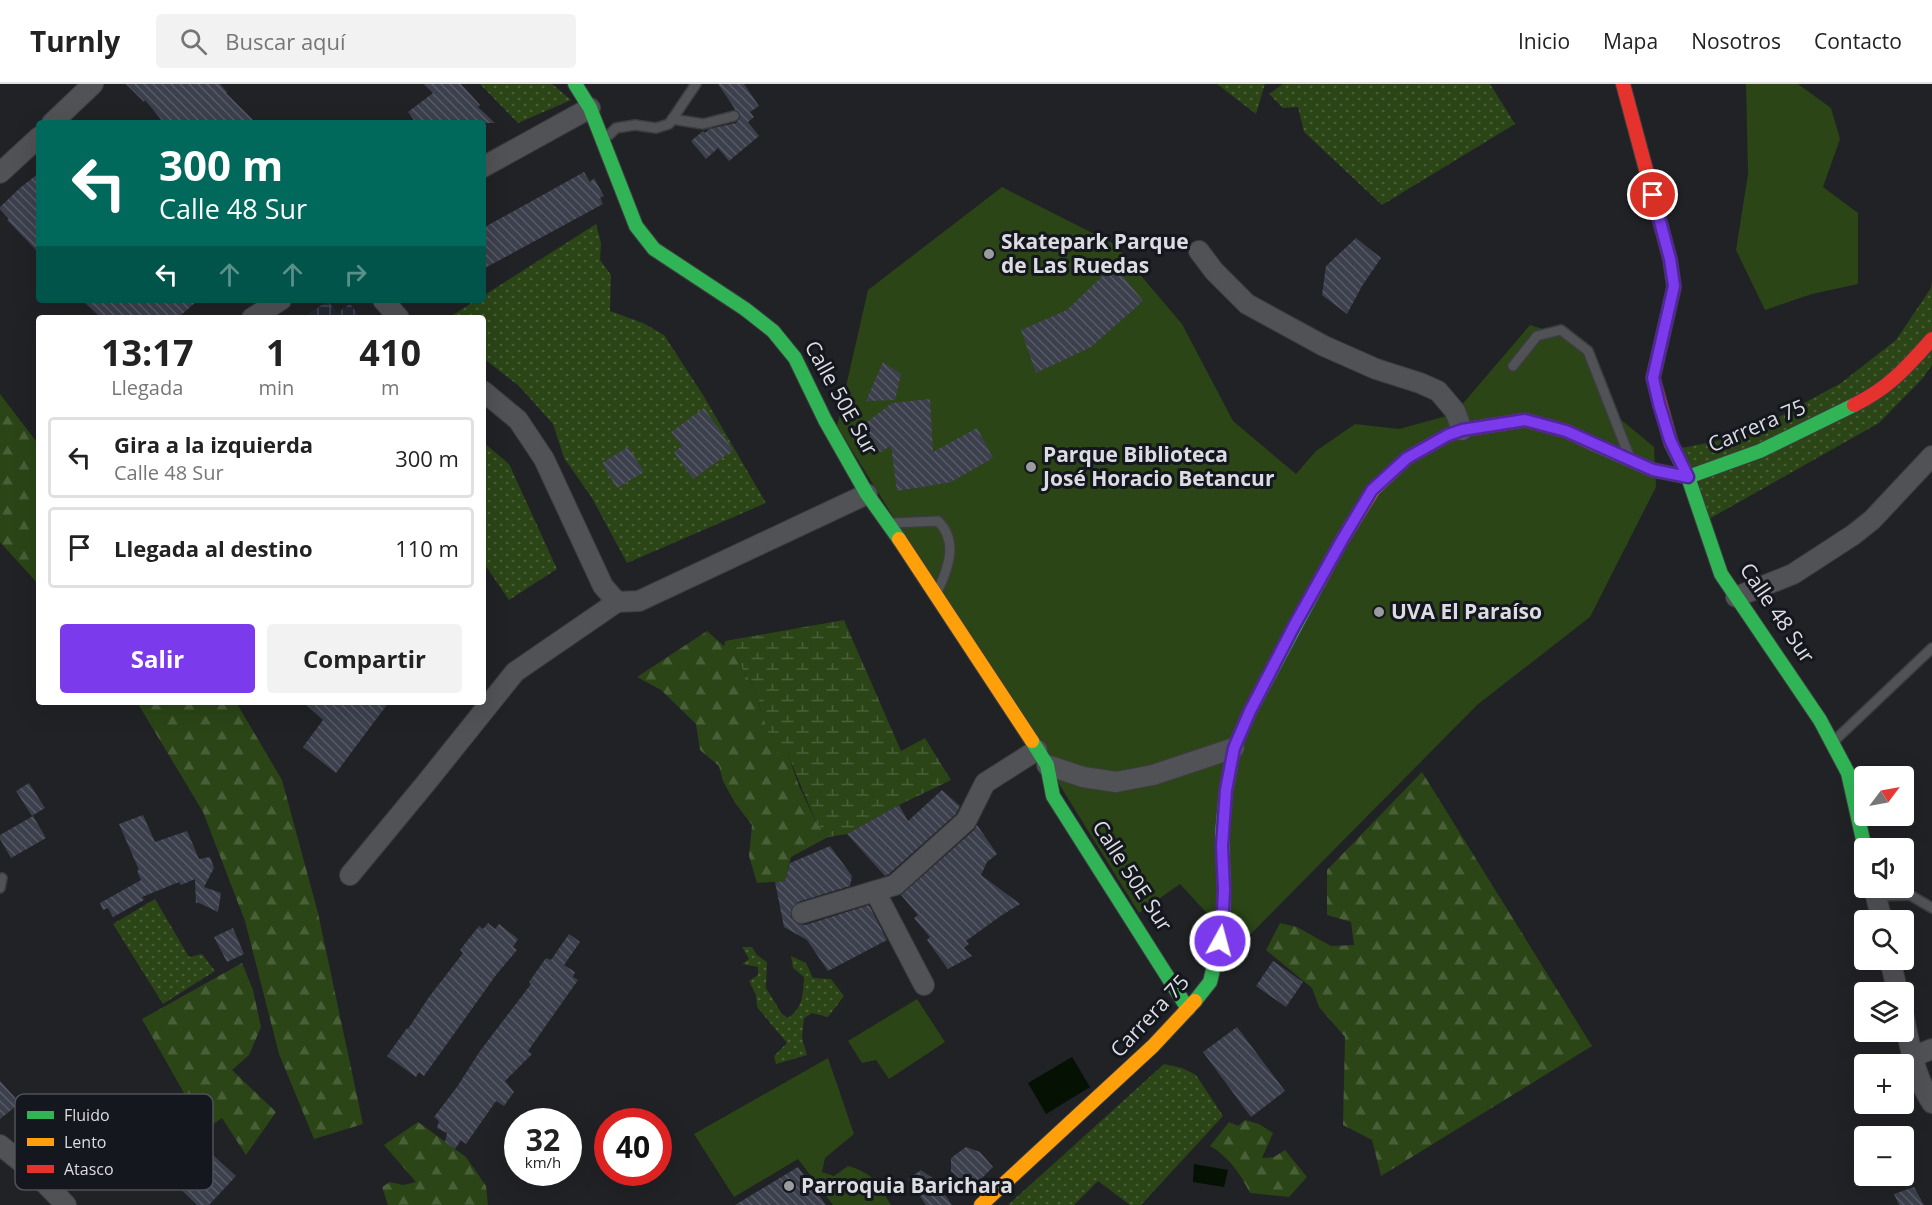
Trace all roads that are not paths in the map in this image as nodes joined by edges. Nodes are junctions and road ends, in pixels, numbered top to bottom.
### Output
1 (93, 84) edge
2 (575, 84) edge
3 (696, 84) edge
4 (1623, 84) edge
5 (590, 108) junction
6 (734, 116) dead end
7 (672, 119) junction
8 (55, 120) edge
9 (601, 136) junction
10 (36, 141) edge
11 (486, 165) edge
12 (0, 173) edge
13 (1198, 252) dead end
14 (276, 303) edge
15 (386, 303) edge
16 (257, 315) edge
17 (396, 315) edge
18 (1932, 339) edge
19 (1513, 366) dead end
20 (486, 393) edge
21 (1462, 430) junction
22 (1932, 456) edge
23 (1632, 460) junction
24 (1688, 477) junction
25 (867, 494) junction
26 (887, 524) junction
27 (936, 595) junction
28 (1736, 597) junction
29 (618, 602) junction
30 (1932, 648) edge
31 (1832, 743) junction
32 (1234, 748) junction
33 (1042, 757) junction
34 (1863, 838) edge
35 (350, 874) dead end
36 (875, 891) junction
37 (1914, 897) edge
38 (1932, 908) edge
39 (802, 913) dead end
40 (924, 985) dead end
41 (1188, 1009) junction
42 (1932, 1049) edge
43 (1914, 1056) edge
44 (1914, 1062) edge
45 (1932, 1103) edge
46 (0, 1145) edge
47 (15, 1157) edge
48 (51, 1190) edge
49 (64, 1204) edge
50 (981, 1205) edge

1 - 8 street
2 - 5 street, Calle 50E Sur
3 - 7 lane
4 - 24 street, Calle 48 Sur
5 - 9 street, Calle 50E Sur
5 - 11 street
6 - 7 lane
7 - 9 lane
9 - 25 street, Calle 50E Sur
10 - 12 street
13 - 21 street
14 - 16 street
15 - 17 street
18 - 24 street, Carrera 75
19 - 23 lane
20 - 29 street
21 - 23 street, Carrera 75
21 - 32 street, Carrera 75
22 - 28 street
23 - 24 street, Carrera 75
24 - 28 street, Calle 48 Sur
25 - 26 street, Calle 50E Sur
25 - 29 street
26 - 27 street, Calle 50E Sur
26 - 27 lane
27 - 33 street, Calle 50E Sur
28 - 31 street, Calle 48 Sur
29 - 35 street
30 - 31 lane
31 - 34 street, Calle 48 Sur
32 - 33 street
32 - 41 street, Carrera 75
33 - 36 street
33 - 41 street, Calle 50E Sur
36 - 39 street
36 - 40 street
37 - 38 lane
41 - 50 street, Carrera 75
42 - 43 street
44 - 45 street
46 - 47 street
48 - 49 street

